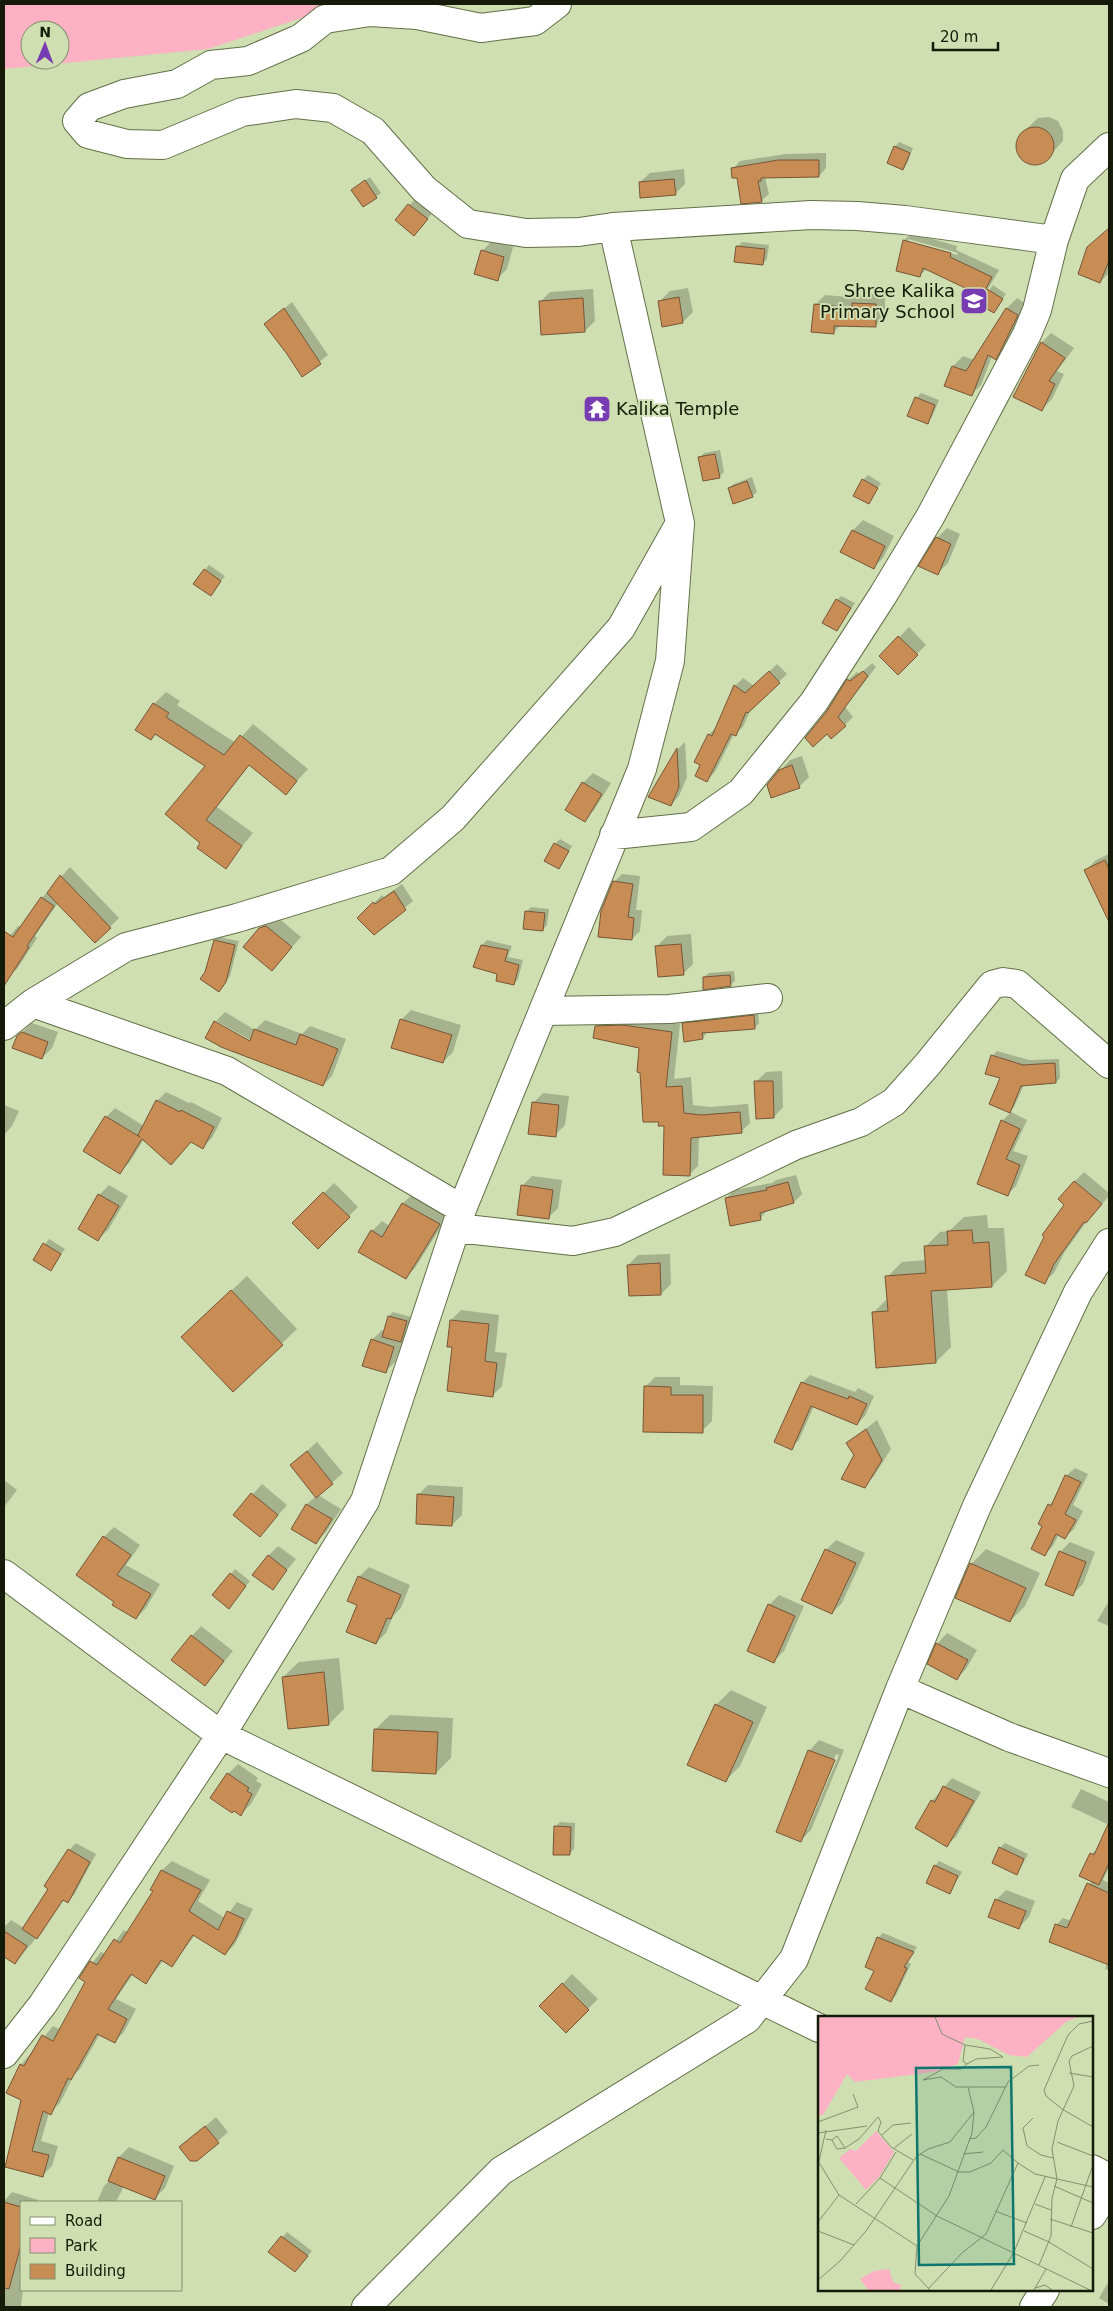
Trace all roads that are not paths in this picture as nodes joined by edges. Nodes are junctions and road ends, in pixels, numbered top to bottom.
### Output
1 (557, 4) edge
2 (1109, 147) edge
3 (613, 227) junction
4 (1054, 240) junction
5 (680, 523) junction
6 (614, 835) junction
7 (768, 998) dead end
8 (33, 1003) junction
9 (543, 1011) junction
10 (4, 1026) edge
11 (1109, 1064) edge
12 (460, 1218) junction
13 (1109, 1243) edge
14 (4, 1574) edge
15 (900, 1689) junction
16 (221, 1735) junction
17 (1109, 1773) edge
18 (763, 1999) junction
19 (818, 2027) edge
20 (4, 2054) edge
21 (1093, 2169) edge
22 (1109, 2178) edge
23 (1109, 2188) edge
24 (1093, 2214) edge
25 (1044, 2291) edge
26 (366, 2307) edge
27 (1034, 2307) edge

1 - 3 street
2 - 4 street
3 - 4 street
3 - 5 street
4 - 6 street
5 - 6 street
5 - 8 street
6 - 9 street
7 - 9 street
8 - 10 street
8 - 12 street
9 - 12 street
11 - 12 street
12 - 16 street
13 - 15 street
14 - 16 street
15 - 17 street
15 - 18 street
16 - 18 street
16 - 20 street
18 - 19 street
18 - 26 street
21 - 22 street
23 - 24 street
25 - 27 street

